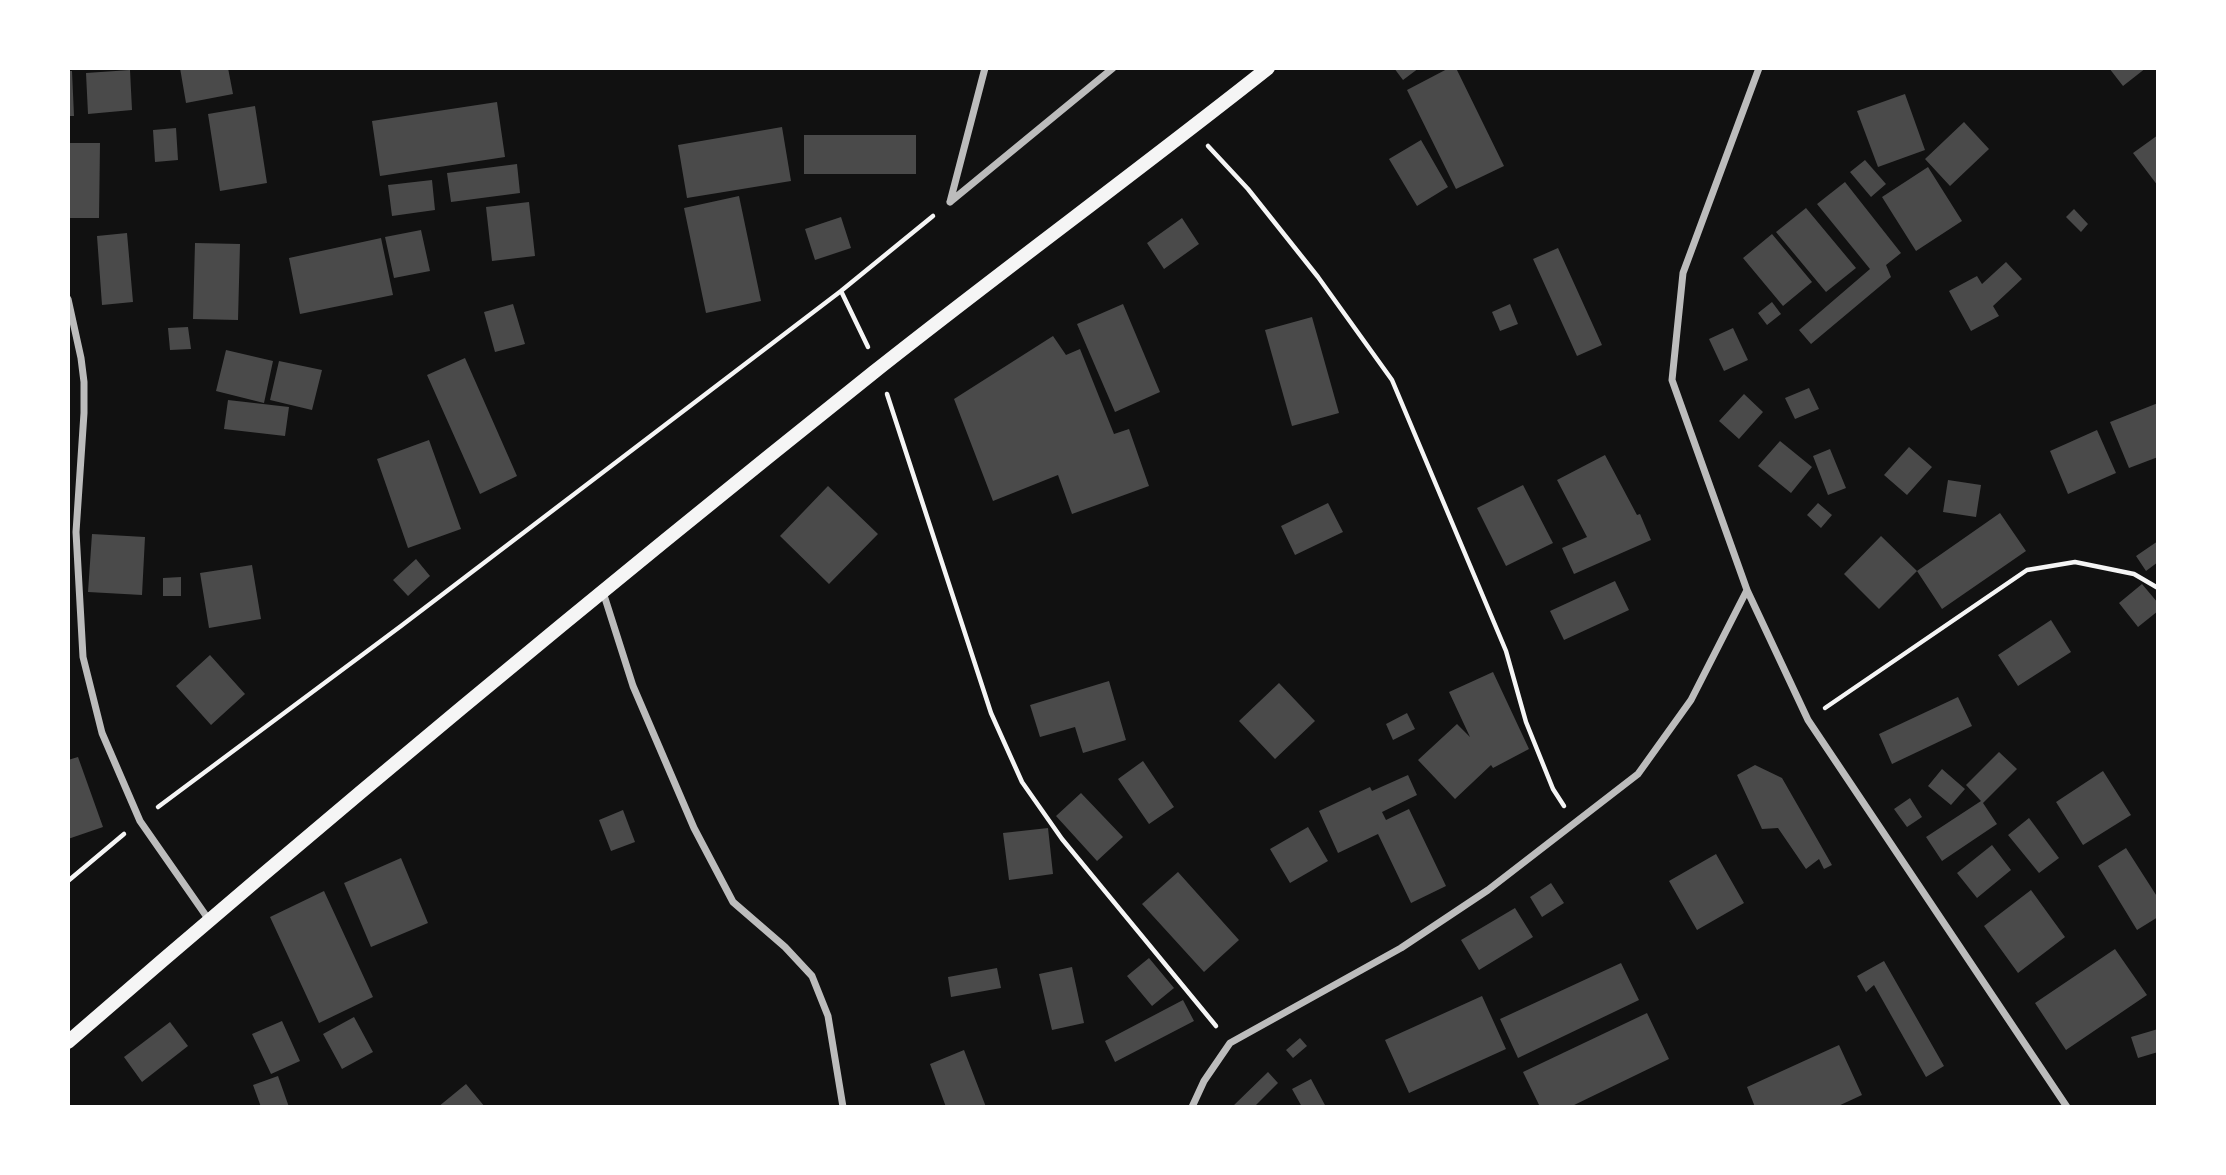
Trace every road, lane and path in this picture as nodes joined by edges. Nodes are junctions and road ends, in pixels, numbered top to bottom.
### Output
1 (985, 68) edge
2 (1114, 68) edge
3 (1268, 68) edge
4 (1759, 68) edge
5 (1192, 128) junction
6 (950, 202) junction
7 (841, 291) junction
8 (68, 299) edge
9 (878, 369) junction
10 (2158, 588) edge
11 (602, 590) junction
12 (1747, 590) junction
13 (1808, 720) junction
14 (139, 821) junction
15 (1575, 825) junction
16 (68, 881) edge
17 (209, 920) junction
18 (68, 1042) edge
19 (1230, 1043) junction
20 (843, 1107) edge
21 (1192, 1107) edge
22 (2067, 1107) edge

1 - 6 street
2 - 6 street
3 - 5 main road
4 - 12 street
5 - 9 main road
5 - 15 path
6 - 7 path
7 - 9 path
7 - 14 path
8 - 14 street
9 - 11 main road
9 - 19 path
10 - 13 path
11 - 17 main road
11 - 20 street
12 - 13 street
12 - 15 street
13 - 22 street
14 - 16 path
14 - 17 street
15 - 19 street
17 - 18 main road
19 - 21 street

